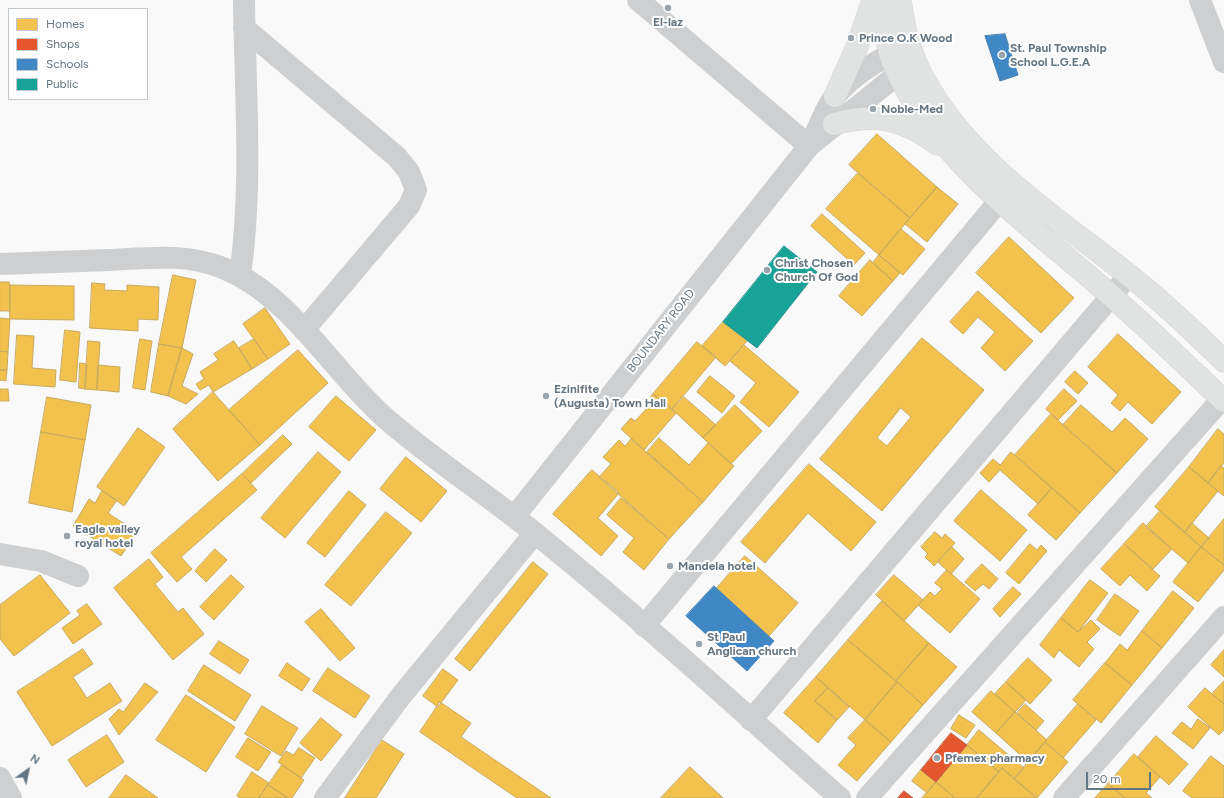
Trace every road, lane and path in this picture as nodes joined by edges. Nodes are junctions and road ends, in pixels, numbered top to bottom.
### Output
1 (244, 0) edge
2 (638, 0) edge
3 (873, 0) edge
4 (882, 0) edge
5 (900, 0) edge
6 (1200, 0) edge
7 (244, 28) junction
8 (904, 59) junction
9 (1224, 62) edge
10 (835, 96) junction
11 (834, 124) junction
12 (809, 146) junction
13 (960, 161) junction
14 (1000, 200) junction
15 (0, 264) edge
16 (1129, 275) junction
17 (240, 276) junction
18 (1112, 296) junction
19 (304, 330) junction
20 (1224, 361) edge
21 (1223, 400) edge
22 (514, 517) junction
23 (535, 533) junction
24 (0, 554) edge
25 (78, 576) dead end
26 (1224, 617) edge
27 (644, 626) junction
28 (751, 720) junction
29 (0, 778) edge
30 (11, 798) edge
31 (325, 798) edge
32 (840, 798) edge
33 (867, 798) edge
34 (1064, 798) edge

1 - 7 street
2 - 12 street
3 - 10 main road
4 - 8 main road
5 - 8 main road
6 - 9 street
7 - 17 street
7 - 19 street
8 - 10 street
8 - 11 street
8 - 13 main road
8 - 16 main road
10 - 12 street
11 - 12 street
11 - 13 main road
12 - 22 street, BOUNDARY ROAD
13 - 14 main road
14 - 18 main road
14 - 27 street
15 - 17 street
16 - 18 street
16 - 20 main road
17 - 19 street
18 - 21 main road
18 - 28 street
19 - 22 street
21 - 33 street
22 - 23 street
23 - 27 street
23 - 31 street
24 - 25 street
26 - 34 street
27 - 28 street
28 - 32 street
29 - 30 street

